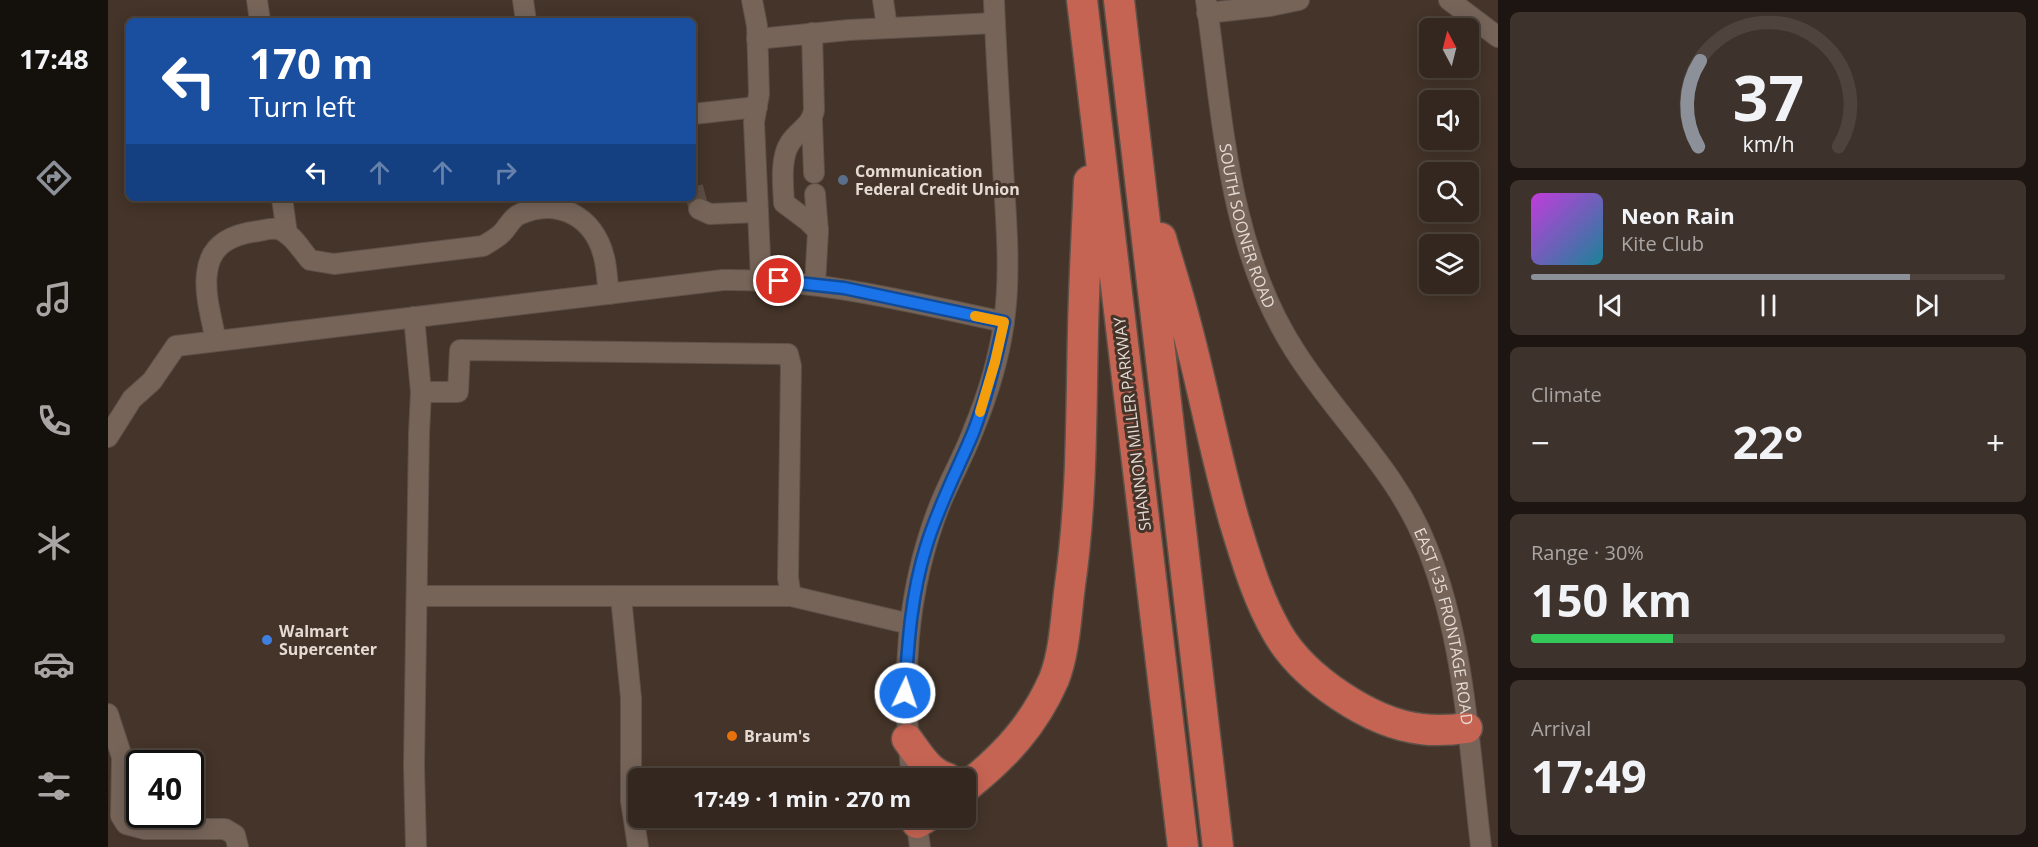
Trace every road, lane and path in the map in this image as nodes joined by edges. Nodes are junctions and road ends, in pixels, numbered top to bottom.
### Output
1 (257, 0) edge
2 (523, 0) edge
3 (752, 0) edge
4 (883, 0) edge
5 (993, 0) edge
6 (1082, 0) edge
7 (1119, 0) edge
8 (1299, 0) edge
9 (1449, 0) edge
10 (1206, 6) edge
11 (260, 18) edge
12 (526, 18) edge
13 (995, 23) junction
14 (887, 27) junction
15 (812, 33) junction
16 (1498, 38) edge
17 (758, 39) junction
18 (1092, 85) junction
19 (757, 107) junction
20 (696, 114) edge
21 (812, 121) junction
22 (1137, 160) junction
23 (814, 173) dead end
24 (815, 194) dead end
25 (282, 201) edge
26 (547, 203) edge
27 (699, 209) dead end
28 (758, 212) junction
29 (818, 231) junction
30 (287, 234) junction
31 (761, 279) junction
32 (815, 285) junction
33 (609, 294) junction
34 (414, 317) junction
35 (1004, 322) junction
36 (216, 341) junction
37 (421, 392) junction
38 (1351, 426) joint
39 (108, 437) edge
40 (417, 596) junction
41 (791, 596) junction
42 (621, 597) junction
43 (910, 624) junction
44 (108, 714) edge
45 (1467, 728) junction
46 (907, 739) junction
47 (634, 768) edge
48 (911, 768) edge
49 (930, 768) edge
50 (976, 776) edge
51 (637, 828) edge
52 (238, 847) edge
53 (416, 847) edge
54 (638, 847) edge
55 (1183, 847) edge
56 (1218, 847) edge
57 (1481, 847) edge

1 - 11 street
2 - 12 street
3 - 17 street
4 - 14 street
5 - 13 street
6 - 18 highway, SHANNON MILLER PARKWAY
7 - 22 highway
8 - 10 street
9 - 16 street
10 - 38 street, SOUTH SOONER ROAD
13 - 14 street
13 - 35 street
14 - 15 street
15 - 17 street
15 - 21 street
17 - 19 street
18 - 50 highway
18 - 55 highway, SHANNON MILLER PARKWAY
19 - 20 street
19 - 28 street
21 - 23 street
21 - 29 street
22 - 45 highway
22 - 56 highway
24 - 29 street
25 - 30 street
26 - 30 street
26 - 33 street
27 - 28 street
28 - 31 street
29 - 32 street
30 - 36 street
31 - 32 street
31 - 33 street
32 - 35 street
33 - 34 street
34 - 36 street
34 - 37 street
35 - 43 street
36 - 39 street
37 - 40 street
37 - 41 street
38 - 45 street, EAST I-35 FRONTAGE ROAD
40 - 42 street
40 - 53 street
41 - 42 street
41 - 43 street
42 - 47 street
43 - 46 street
44 - 52 street
45 - 57 street, EAST I-35 FRONTAGE ROAD
46 - 48 street
46 - 49 highway
51 - 54 street

